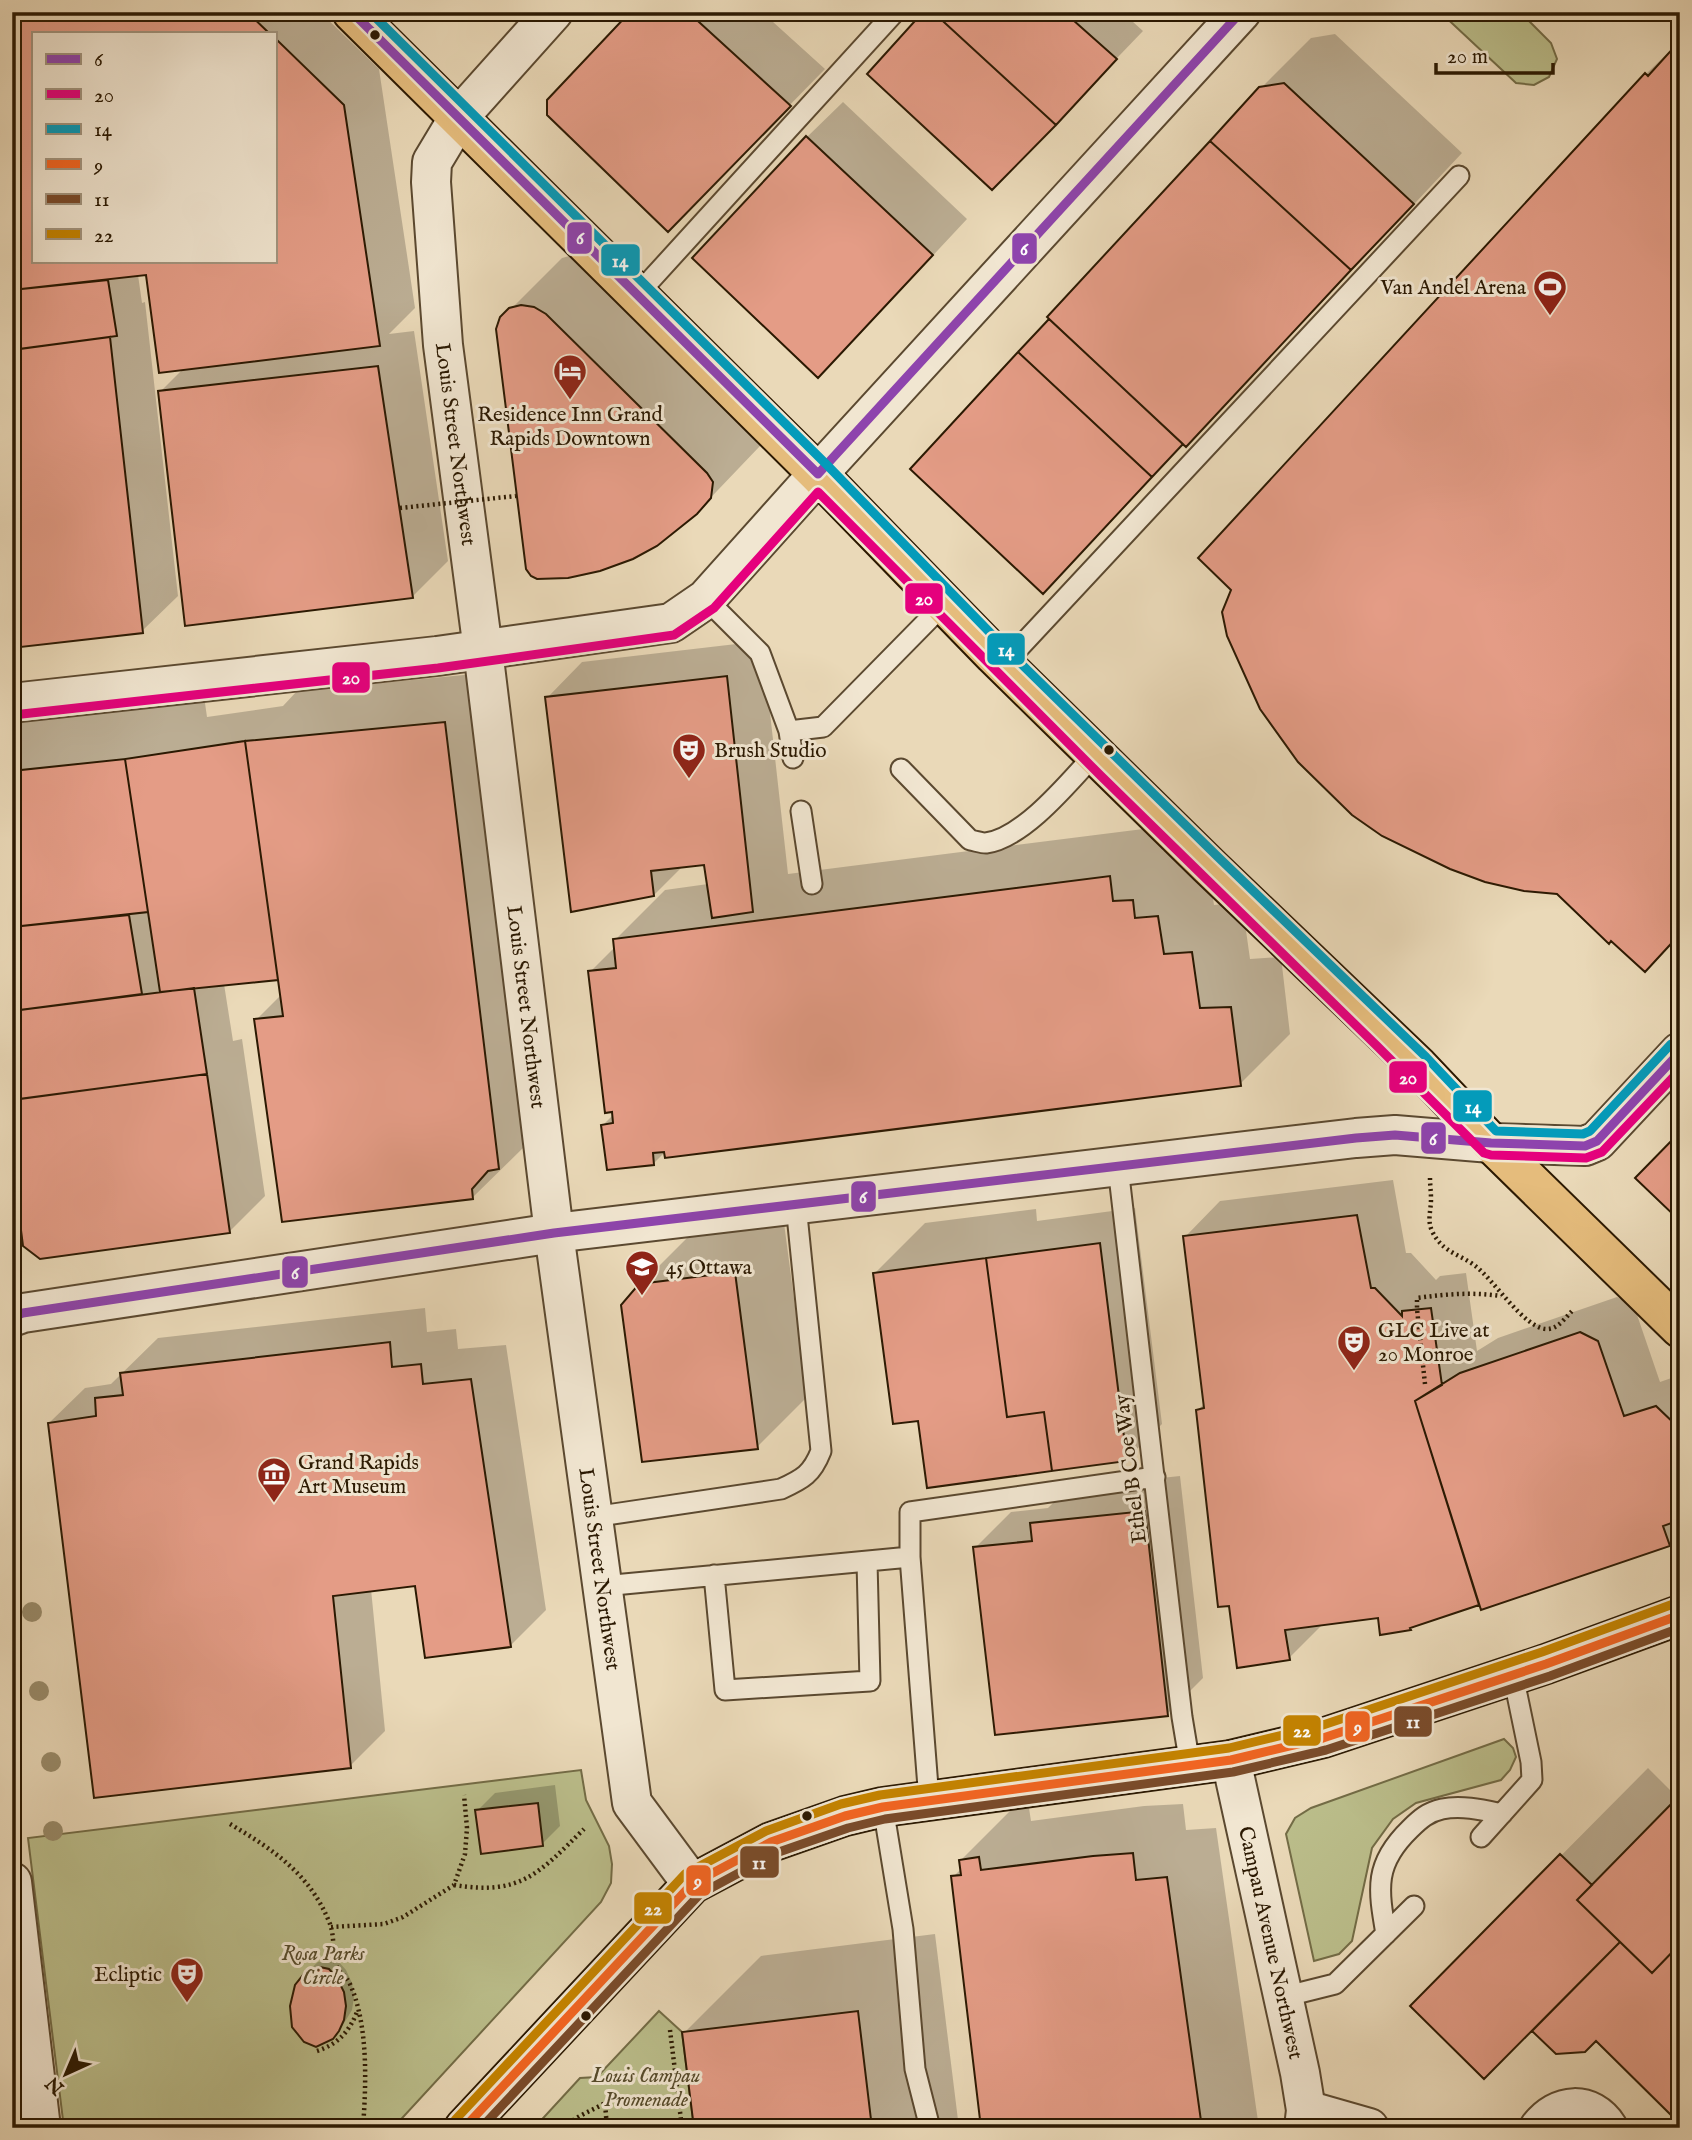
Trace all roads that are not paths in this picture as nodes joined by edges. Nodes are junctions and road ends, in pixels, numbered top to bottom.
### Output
1 (352, 12) edge
2 (553, 12) edge
3 (895, 12) edge
4 (1241, 12) edge
5 (459, 117) junction
6 (1459, 176) dead end
7 (637, 295) junction
8 (818, 474) junction
9 (706, 599) junction
10 (944, 604) junction
11 (483, 650) junction
12 (1004, 664) junction
13 (12, 703) edge
14 (789, 731) junction
15 (1095, 754) junction
16 (793, 758) dead end
17 (901, 769) dead end
18 (801, 811) dead end
19 (812, 884) dead end
20 (1680, 1052) edge
21 (1491, 1143) junction
22 (1118, 1167) junction
23 (796, 1205) junction
24 (554, 1233) junction
25 (12, 1317) edge
26 (1680, 1328) edge
27 (1154, 1477) junction
28 (593, 1517) junction
29 (910, 1557) junction
30 (867, 1562) junction
31 (714, 1575) junction
32 (603, 1586) junction
33 (1680, 1615) edge
34 (1513, 1675) junction
35 (1231, 1760) junction
36 (1191, 1765) junction
37 (929, 1800) junction
38 (883, 1807) junction
39 (1502, 1814) junction
40 (1481, 1837) dead end
41 (12, 1882) edge
42 (692, 1884) junction
43 (1414, 1906) dead end
44 (1385, 1934) junction
45 (1283, 1997) junction
46 (1305, 2119) edge
47 (41, 2128) edge
48 (464, 2128) edge
49 (930, 2128) edge
50 (1369, 2128) edge
51 (1539, 2128) edge
52 (1608, 2128) edge

1 - 5 main road
2 - 5 street, Louis Street Northwest
3 - 7 lane
4 - 8 street
5 - 7 main road
5 - 11 street, Louis Street Northwest
6 - 12 lane
7 - 8 main road
8 - 9 street
8 - 10 main road
9 - 11 street
9 - 14 lane
10 - 12 main road
10 - 14 lane
11 - 13 street
11 - 24 street, Louis Street Northwest
12 - 15 main road
14 - 16 lane
15 - 17 lane
15 - 21 main road
18 - 19 lane
20 - 21 street
21 - 22 street
21 - 26 main road
22 - 23 street
22 - 27 lane, Ethel B Coe Way
23 - 24 street
23 - 28 lane
24 - 25 street
24 - 28 street, Louis Street Northwest
27 - 29 lane
27 - 36 lane, Ethel B Coe Way
28 - 32 street, Louis Street Northwest
29 - 30 lane
29 - 37 lane
30 - 31 lane
30 - 31 lane
31 - 32 lane
32 - 42 street, Louis Street Northwest
33 - 34 street
34 - 35 street
34 - 39 lane
35 - 36 street
35 - 45 street, Campau Avenue Northwest
36 - 37 street
37 - 38 street
38 - 42 street
38 - 49 lane
39 - 40 lane
39 - 44 lane
41 - 47 street
42 - 48 street
43 - 44 lane
44 - 45 lane
45 - 46 street, Campau Avenue Northwest
46 - 50 street
51 - 52 street

